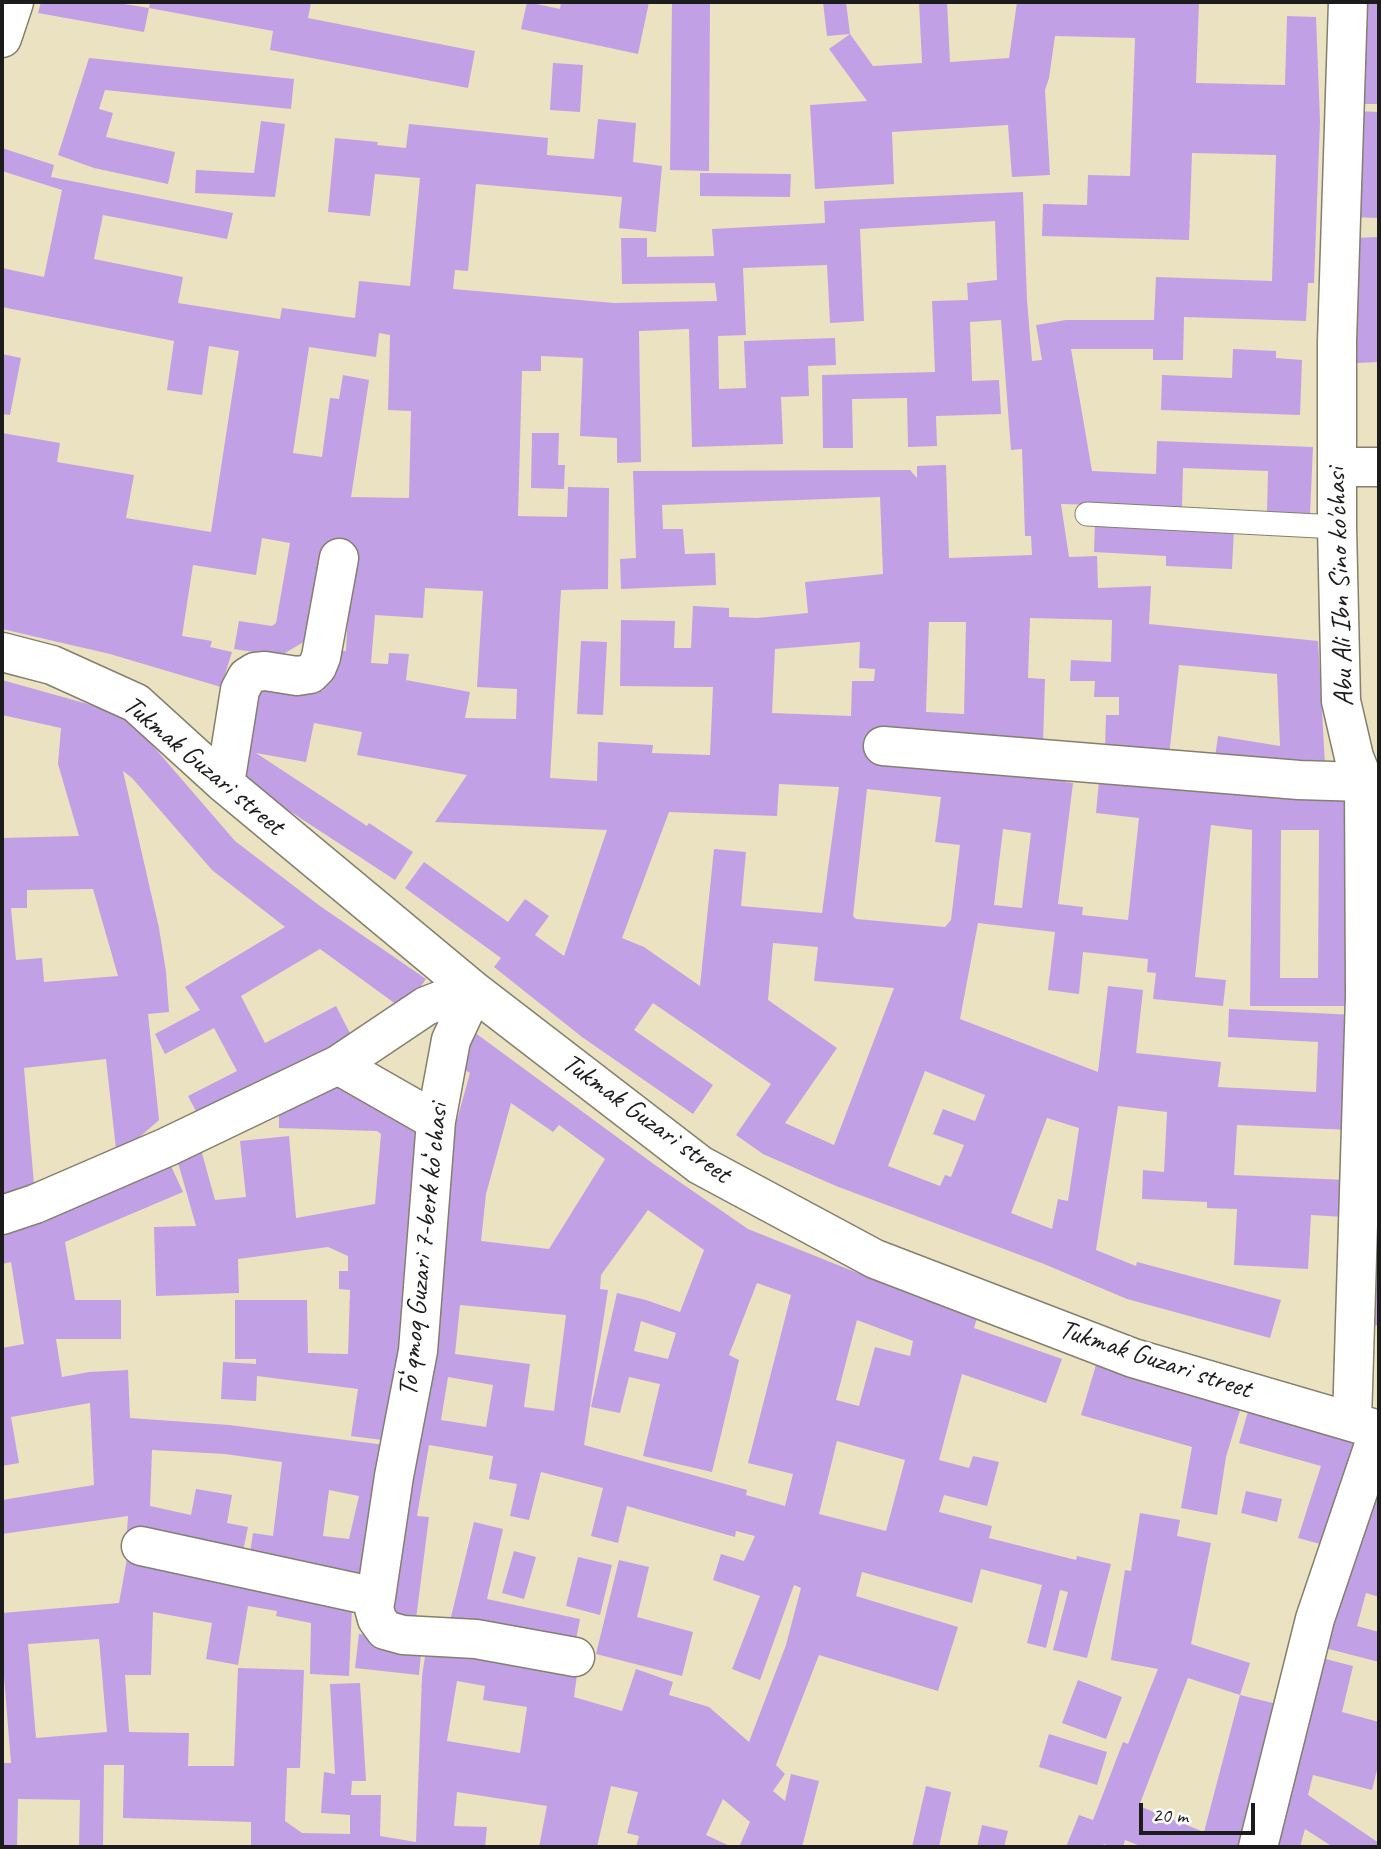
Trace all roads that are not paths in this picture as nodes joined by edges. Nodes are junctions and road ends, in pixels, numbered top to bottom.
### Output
1 (14, 2) edge
2 (1348, 2) edge
3 (2, 38) edge
4 (1337, 467) junction
5 (1379, 467) edge
6 (1087, 514) dead end
7 (1337, 527) junction
8 (339, 558) dead end
9 (2, 652) edge
10 (883, 746) dead end
11 (1364, 782) junction
12 (225, 784) junction
13 (474, 991) junction
14 (338, 1065) junction
15 (436, 1121) junction
16 (2, 1215) edge
17 (1370, 1427) edge
18 (141, 1546) dead end
19 (376, 1597) junction
20 (575, 1657) dead end
21 (1258, 1847) edge

1 - 3 street
2 - 4 street, Abu Ali Ibn Sino ko'chasi
4 - 5 street
4 - 7 street, Abu Ali Ibn Sino ko'chasi
6 - 7 lane
7 - 11 street, Abu Ali Ibn Sino ko'chasi
8 - 12 street
9 - 12 street, Tukmak Guzari street
10 - 11 street
11 - 17 street, Abu Ali Ibn Sino ko'chasi
12 - 13 street, Tukmak Guzari street
13 - 14 street
13 - 15 street, Toʻqmoq Guzari 7-berk koʻchasi
13 - 17 street, Tukmak Guzari street
14 - 15 street
14 - 16 street
15 - 19 street, Toʻqmoq Guzari 7-berk koʻchasi
17 - 21 street, Abu Ali Ibn Sino ko'chasi
18 - 19 street
19 - 20 street

